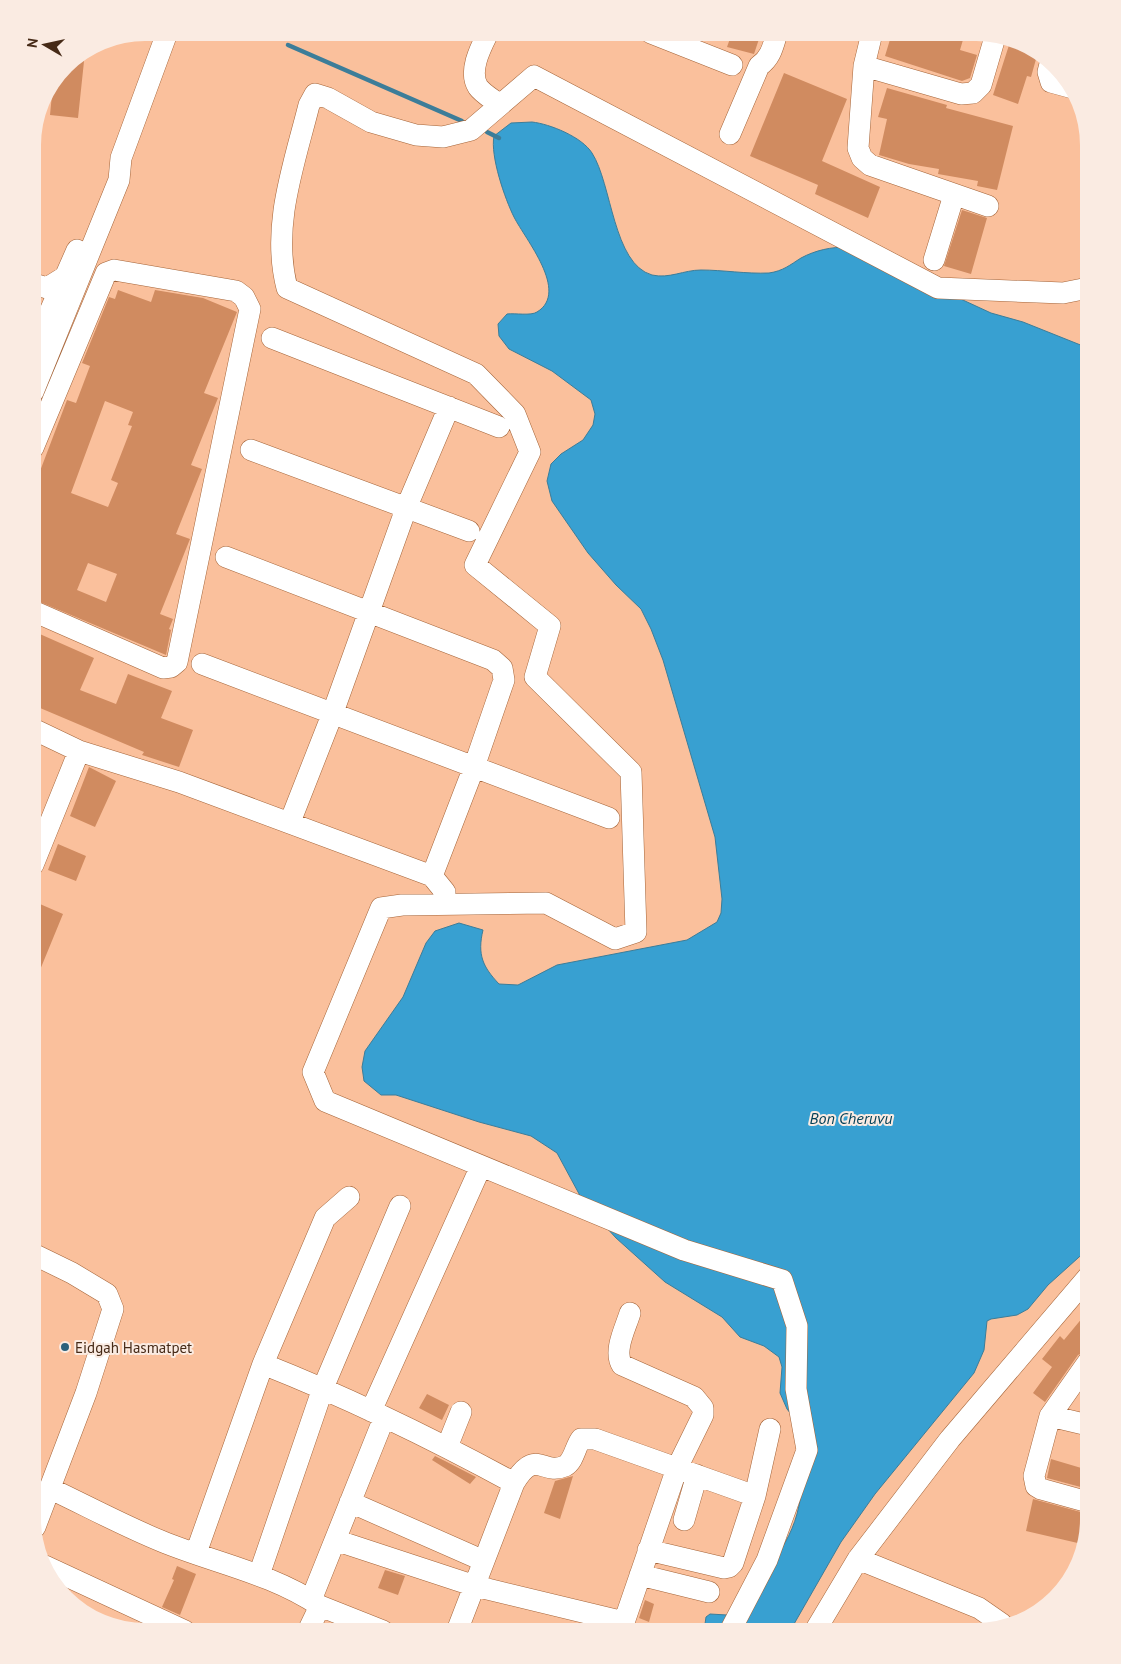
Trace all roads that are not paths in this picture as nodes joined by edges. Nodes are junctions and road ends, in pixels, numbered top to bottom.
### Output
1 (164, 41) edge
2 (484, 41) edge
3 (671, 41) edge
4 (774, 41) edge
5 (870, 41) edge
6 (993, 43) edge
7 (732, 65) dead end
8 (864, 66) junction
9 (1048, 71) edge
10 (1060, 84) edge
11 (500, 105) junction
12 (730, 134) dead end
13 (954, 194) junction
14 (988, 206) dead end
15 (93, 230) junction
16 (934, 260) dead end
17 (63, 278) junction
18 (41, 287) edge
19 (1080, 290) edge
20 (41, 330) edge
21 (272, 338) dead end
22 (70, 358) junction
23 (41, 360) edge
24 (41, 365) edge
25 (41, 367) edge
26 (62, 383) junction
27 (448, 407) junction
28 (499, 427) dead end
29 (41, 430) edge
30 (251, 450) dead end
31 (407, 506) junction
32 (469, 531) dead end
33 (226, 557) dead end
34 (370, 611) junction
35 (41, 615) edge
36 (202, 664) dead end
37 (332, 715) junction
38 (41, 733) edge
39 (79, 751) junction
40 (474, 767) junction
41 (609, 818) dead end
42 (290, 822) junction
43 (41, 841) edge
44 (432, 876) junction
45 (445, 892) dead end
46 (481, 1166) junction
47 (349, 1197) dead end
48 (400, 1206) dead end
49 (41, 1258) edge
50 (1080, 1286) edge
51 (630, 1313) dead end
52 (263, 1364) junction
53 (1080, 1373) edge
54 (323, 1388) junction
55 (462, 1412) dead end
56 (377, 1415) junction
57 (1050, 1416) junction
58 (1080, 1423) edge
59 (770, 1429) dead end
60 (447, 1447) junction
61 (687, 1471) junction
62 (514, 1483) junction
63 (51, 1489) junction
64 (755, 1496) junction
65 (1080, 1500) edge
66 (350, 1502) junction
67 (41, 1513) edge
68 (684, 1520) dead end
69 (335, 1540) junction
70 (648, 1550) junction
71 (196, 1553) junction
72 (858, 1559) junction
73 (484, 1562) junction
74 (55, 1571) edge
75 (259, 1575) junction
76 (640, 1575) junction
77 (474, 1586) junction
78 (709, 1592) dead end
79 (315, 1603) junction
80 (997, 1620) edge
81 (168, 1623) edge
82 (310, 1623) edge
83 (364, 1623) edge
84 (460, 1623) edge
85 (608, 1623) edge
86 (623, 1623) edge
87 (734, 1623) edge
88 (820, 1623) edge

1 - 15 street
2 - 11 street
3 - 7 street
4 - 12 street
5 - 8 street
6 - 8 street
8 - 13 street
9 - 10 street
11 - 19 street
11 - 46 street
13 - 14 street
13 - 16 street
15 - 17 street
15 - 23 street
17 - 18 street
17 - 20 street
21 - 27 street
22 - 24 street
22 - 26 street
22 - 35 street
25 - 26 street
26 - 29 street
27 - 28 street
27 - 31 street
30 - 31 street
31 - 32 street
31 - 34 street
33 - 34 street
34 - 37 street
34 - 40 street
36 - 37 street
37 - 40 street
37 - 42 street
38 - 39 street
39 - 42 street
39 - 43 street
40 - 41 street
40 - 44 street
42 - 44 street
44 - 45 street
46 - 56 street
46 - 87 street
47 - 52 street
48 - 54 street
49 - 63 street
50 - 72 street
51 - 61 street
52 - 54 street
52 - 71 street
53 - 57 street
54 - 56 street
54 - 75 street
55 - 60 street
56 - 60 street
56 - 66 street
57 - 58 street
57 - 65 street
59 - 64 street
60 - 62 street
61 - 62 street
61 - 64 street
61 - 68 street
61 - 70 street
62 - 73 street
63 - 67 street
63 - 71 street
64 - 70 street
66 - 69 street
66 - 73 street
69 - 77 street
69 - 79 street
70 - 76 street
71 - 75 street
72 - 80 street
72 - 88 street
73 - 77 street
74 - 81 street
75 - 79 street
76 - 78 street
76 - 86 street
77 - 84 street
77 - 85 street
79 - 82 street
79 - 83 street

